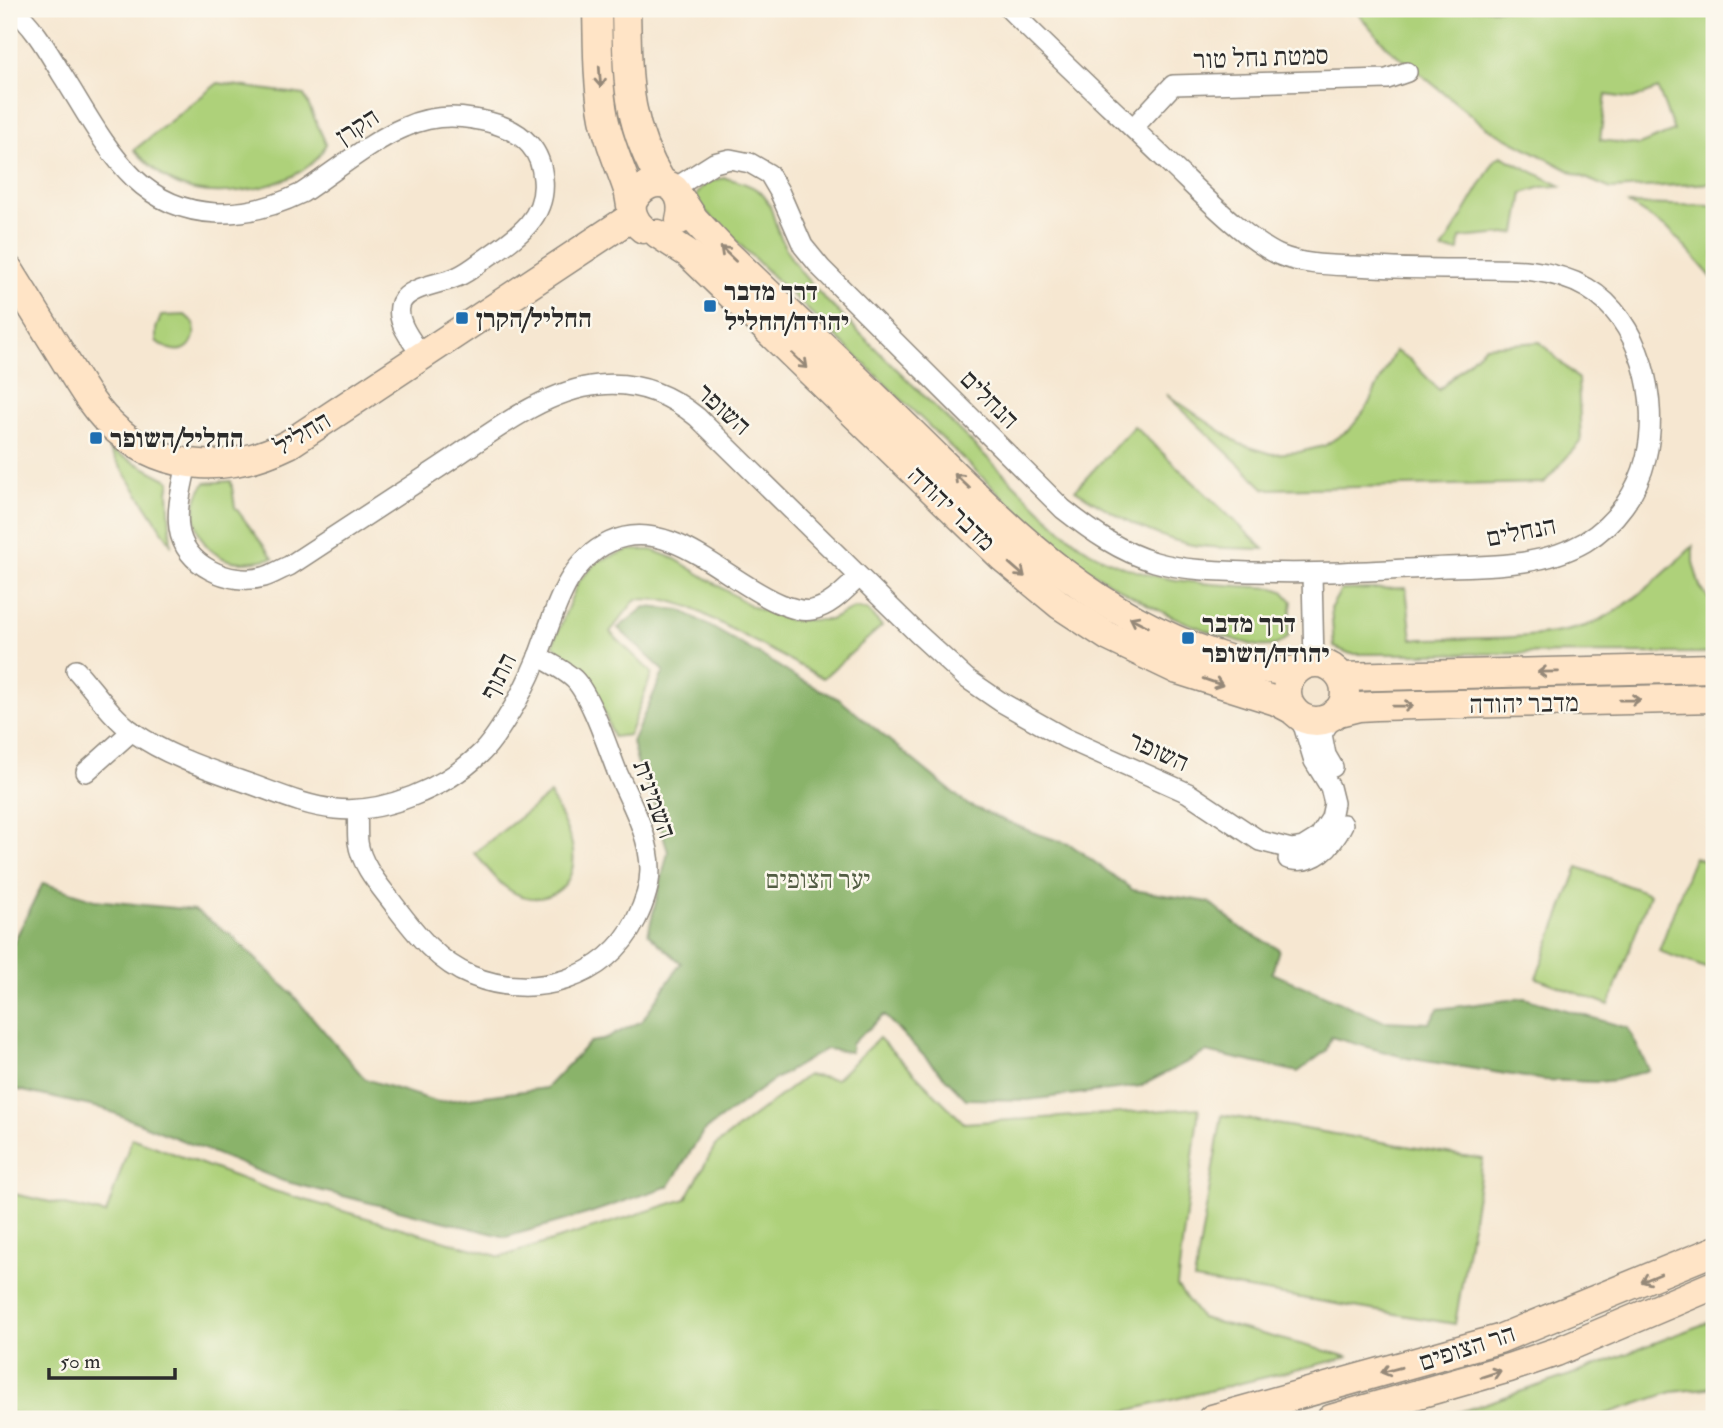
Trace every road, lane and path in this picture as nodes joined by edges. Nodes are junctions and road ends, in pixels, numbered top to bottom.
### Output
1 (13, 9) edge
2 (597, 9) edge
3 (626, 9) edge
4 (1009, 9) edge
5 (1407, 72) dead end
6 (1133, 128) junction
7 (672, 191) junction
8 (632, 210) junction
9 (659, 234) junction
10 (9, 270) edge
11 (422, 356) junction
12 (187, 463) junction
13 (1312, 574) junction
14 (859, 577) junction
15 (538, 656) junction
16 (1305, 667) junction
17 (1714, 668) edge
18 (75, 670) dead end
19 (1341, 677) junction
20 (1714, 698) edge
21 (1294, 711) junction
22 (1334, 715) junction
23 (132, 731) junction
24 (86, 772) dead end
25 (358, 810) junction
26 (1250, 834) junction
27 (1714, 1251) edge
28 (1714, 1285) edge
29 (1212, 1419) edge
30 (1331, 1419) edge

1 - 11 street, הקרן
2 -> 8 street
3 - 7 street, מדבר יהודה
4 - 6 street, הנחלים
5 - 6 street, סמטת נחל טור
6 - 13 street, הנחלים
7 - 8 street
7 - 9 street
7 - 13 street, הנחלים
16 -> 7 street, מדבר יהודה
8 - 9 street
8 - 11 street, החליל
9 -> 21 street, מדבר יהודה
10 - 12 street, החליל
11 - 12 street, החליל
12 - 14 street, השופר
13 - 16 street
14 - 15 street, התוף
14 - 26 street, השופר
15 - 25 street, התוף
15 - 25 street, השמינית
16 - 19 street
16 - 21 street
17 -> 19 street, מדבר יהודה
18 - 23 street, התוף
19 - 22 street
22 -> 20 street, מדבר יהודה
21 - 22 street
21 - 26 street, השופר
22 - 26 street, השופר
23 - 24 street
23 - 25 street, התוף
27 -> 29 street, הר הצופים
30 -> 28 street, הר הצופים

